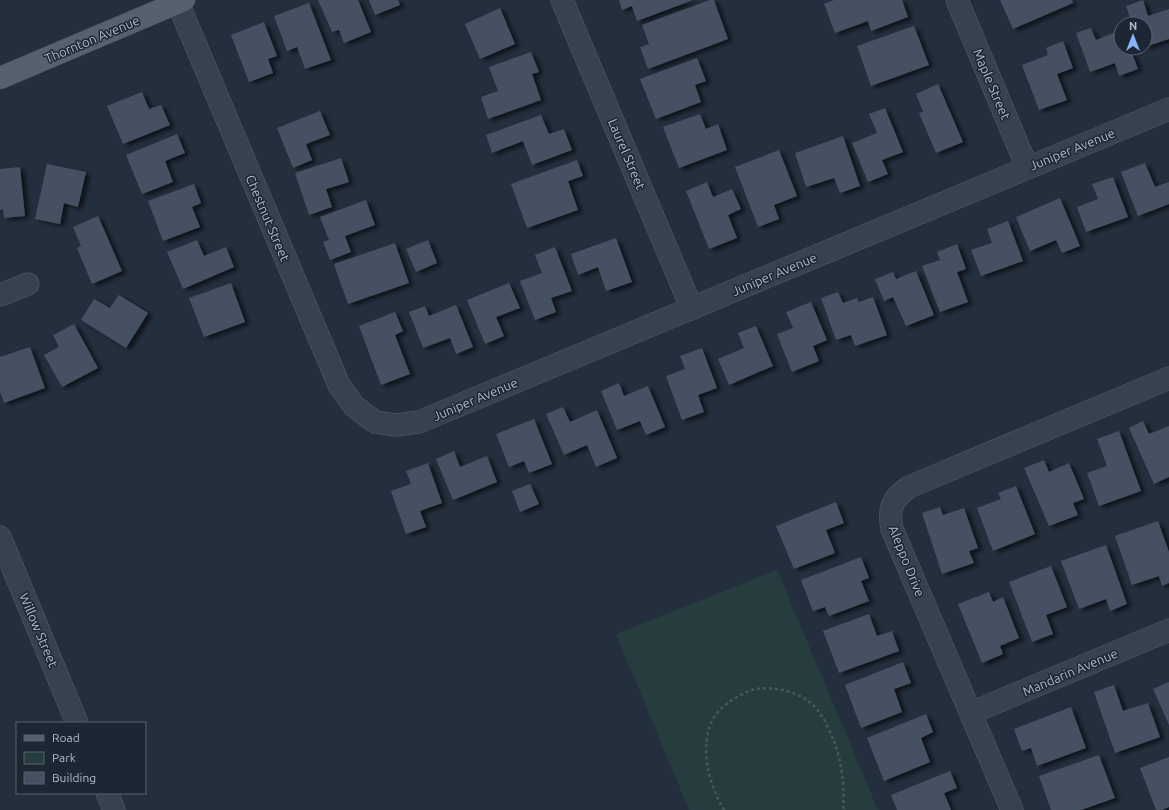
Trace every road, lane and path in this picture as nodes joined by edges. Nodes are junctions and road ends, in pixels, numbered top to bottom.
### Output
1 (562, 0) edge
2 (957, 0) edge
3 (181, 1) edge
4 (0, 78) edge
5 (1169, 109) edge
6 (1027, 167) junction
7 (28, 284) dead end
8 (0, 295) edge
9 (692, 309) junction
10 (1169, 378) edge
11 (375, 422) joint
12 (0, 537) edge
13 (1169, 630) edge
14 (971, 713) junction
15 (77, 722) edge
16 (107, 794) edge
17 (114, 810) edge
18 (724, 810) edge
19 (844, 810) edge
20 (1012, 810) edge

1 - 9 street, Laurel Street
2 - 6 street, Maple Street
3 - 4 main road, Thornton Avenue
3 - 11 street, Chestnut Street
5 - 6 street, Juniper Avenue
6 - 9 street, Juniper Avenue
7 - 8 street
9 - 11 street, Juniper Avenue
10 - 14 street, Aleppo Drive
12 - 15 street, Willow Street
13 - 14 street, Mandarin Avenue
14 - 20 street, Aleppo Drive
16 - 17 street
18 - 19 path

